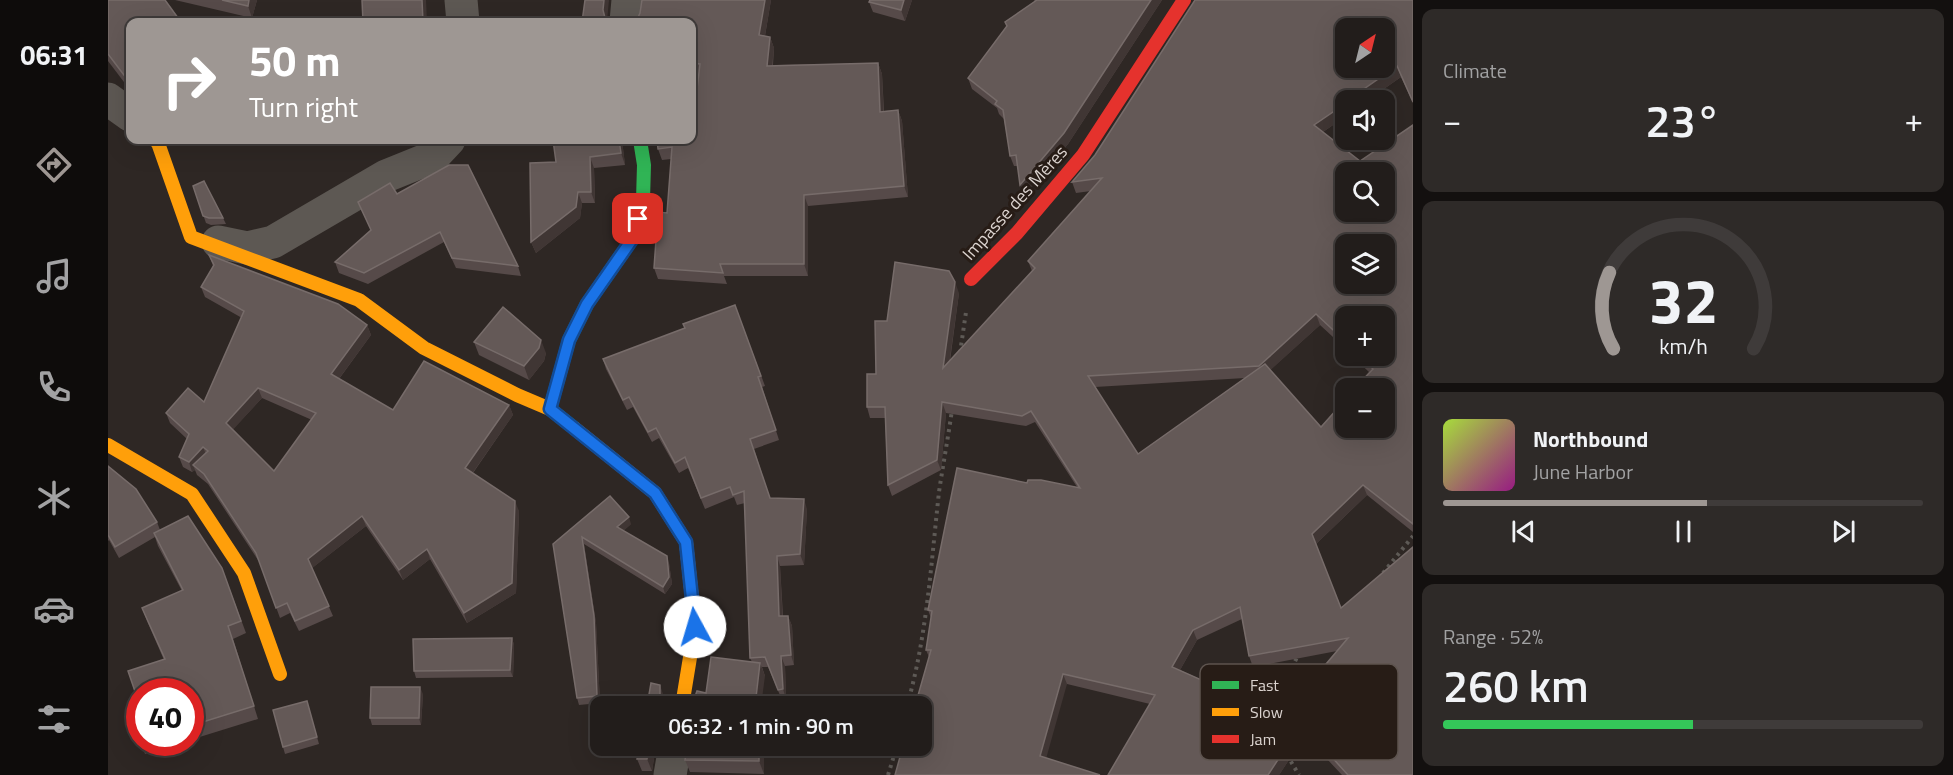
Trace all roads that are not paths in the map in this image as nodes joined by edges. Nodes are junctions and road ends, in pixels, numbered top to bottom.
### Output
1 (461, 0) edge
2 (628, 0) edge
3 (1184, 0) edge
4 (463, 18) edge
5 (627, 18) edge
6 (108, 99) edge
7 (126, 112) edge
8 (158, 144) edge
9 (445, 144) edge
10 (641, 144) edge
11 (191, 237) junction
12 (971, 279) road end
13 (550, 409) junction
14 (108, 445) edge
15 (280, 674) dead end
16 (684, 696) edge
17 (673, 756) edge
18 (670, 775) edge

1 - 4 street
2 - 5 street
3 - 12 street, Impasse des Mères
6 - 7 street
8 - 11 street
9 - 11 street
10 - 13 street
11 - 13 street
13 - 16 street
14 - 15 street
17 - 18 street

